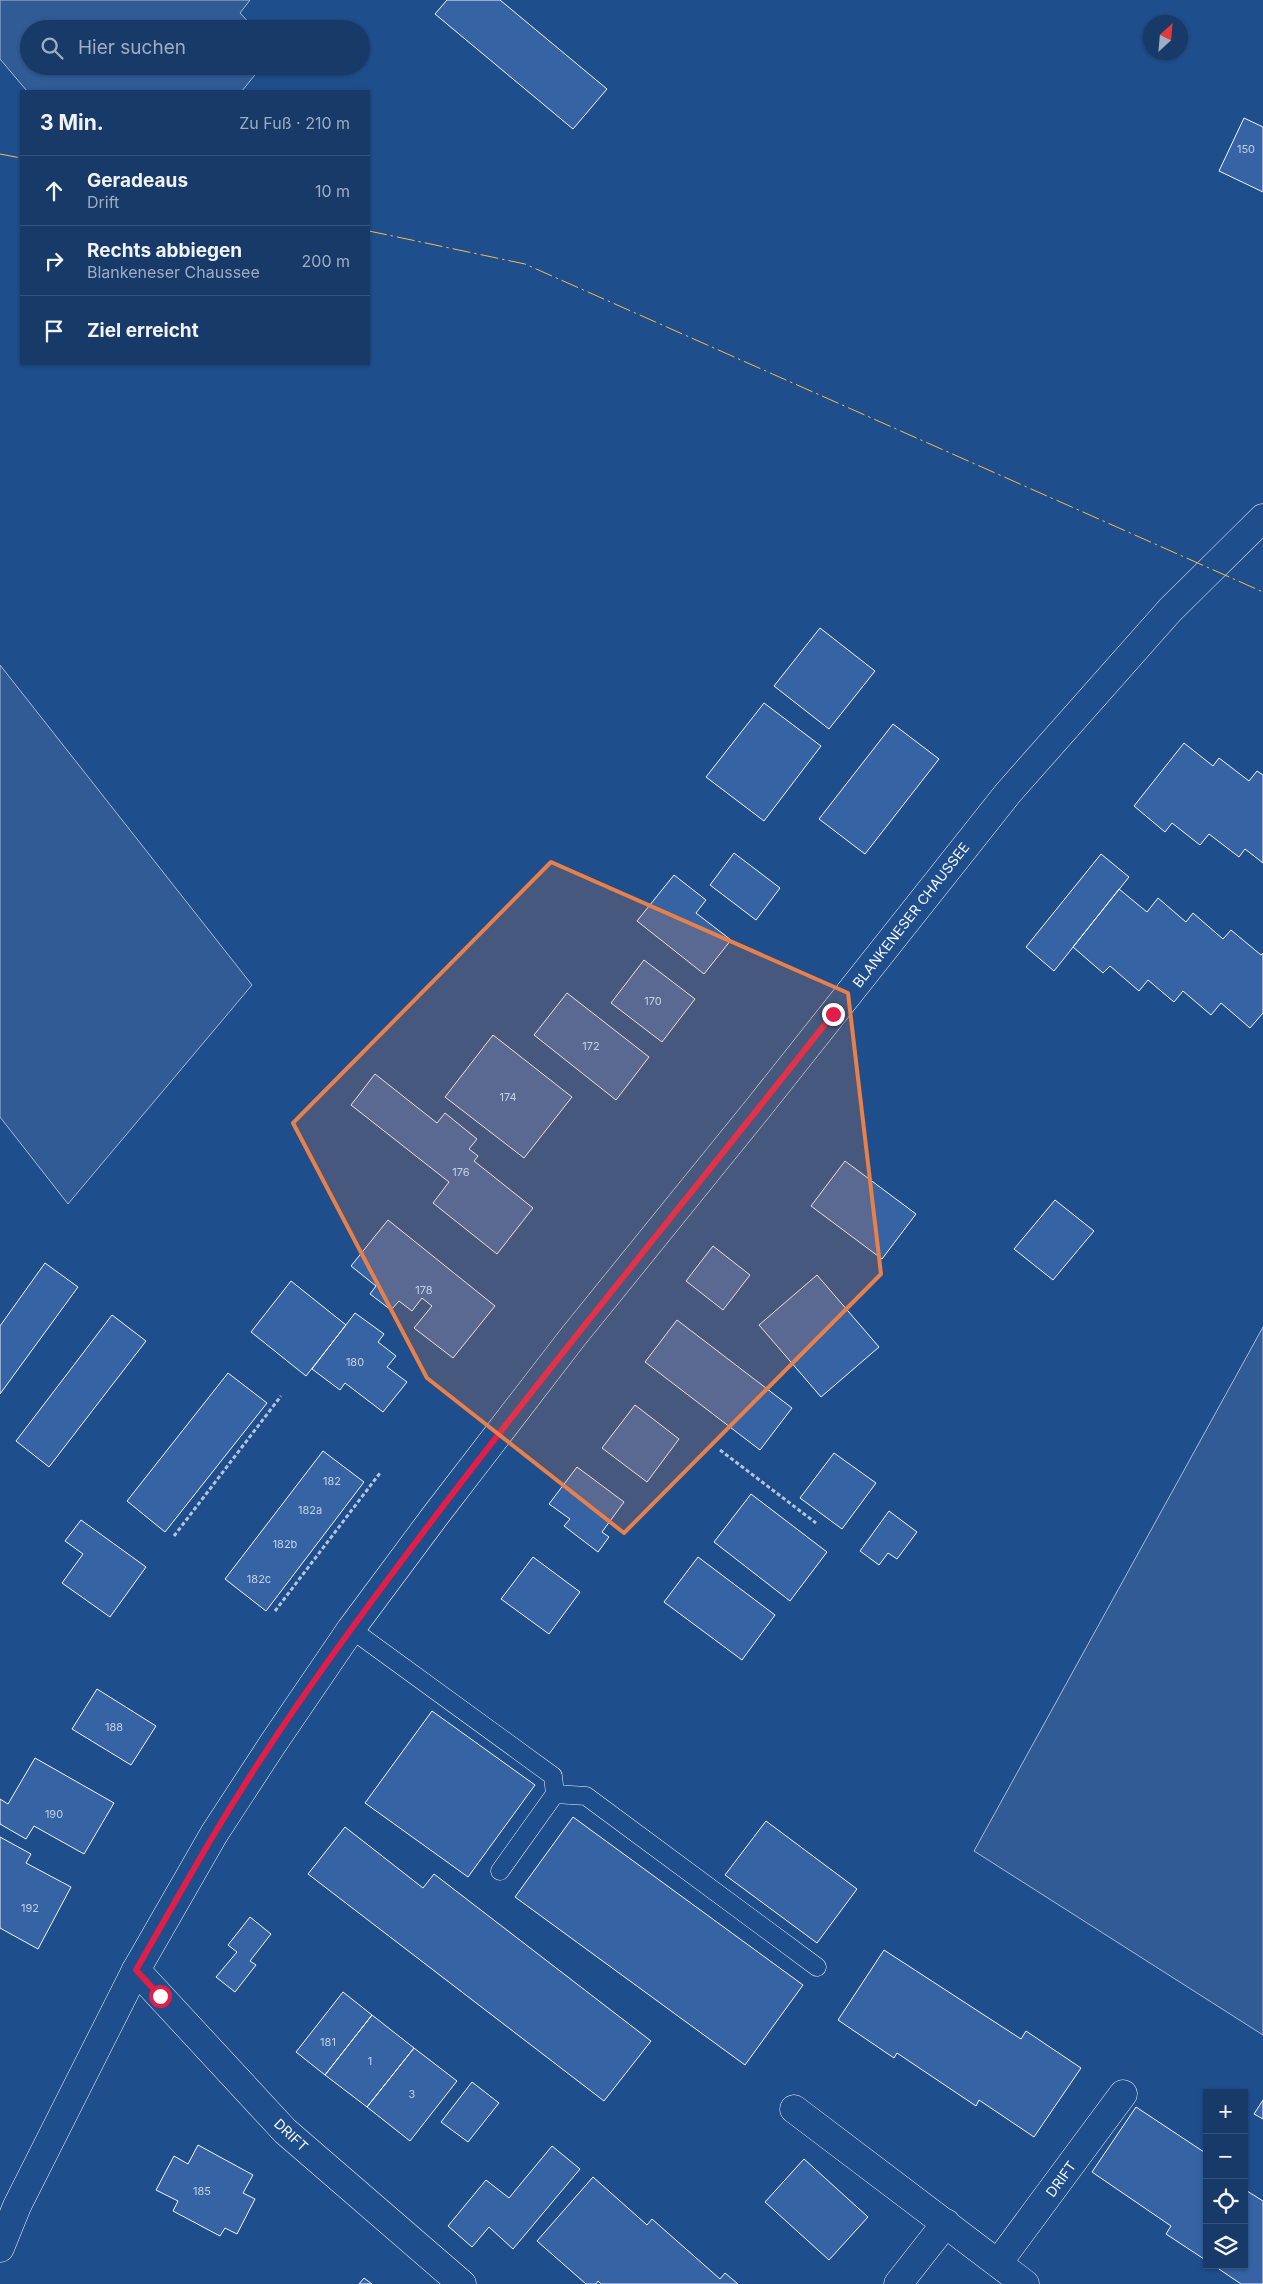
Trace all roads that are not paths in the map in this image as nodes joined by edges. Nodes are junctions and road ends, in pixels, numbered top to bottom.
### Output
1 (1263, 518) edge
2 (351, 1629) junction
3 (555, 1794) junction
4 (500, 1871) dead end
5 (817, 1966) dead end
6 (136, 1970) junction
7 (1123, 2094) dead end
8 (794, 2109) dead end
9 (946, 2223) junction
10 (0, 2248) edge
11 (998, 2263) junction
12 (462, 2284) edge
13 (898, 2284) edge
14 (1025, 2284) edge

1 - 2 main road, BLANKENESER CHAUSSEE
2 - 3 lane
2 - 6 main road, BLANKENESER CHAUSSEE
3 - 4 lane
3 - 5 lane
6 - 10 main road, BLANKENESER CHAUSSEE
6 - 12 main road, DRIFT
7 - 11 main road, DRIFT
8 - 9 main road
9 - 11 main road
9 - 13 main road
11 - 14 main road

